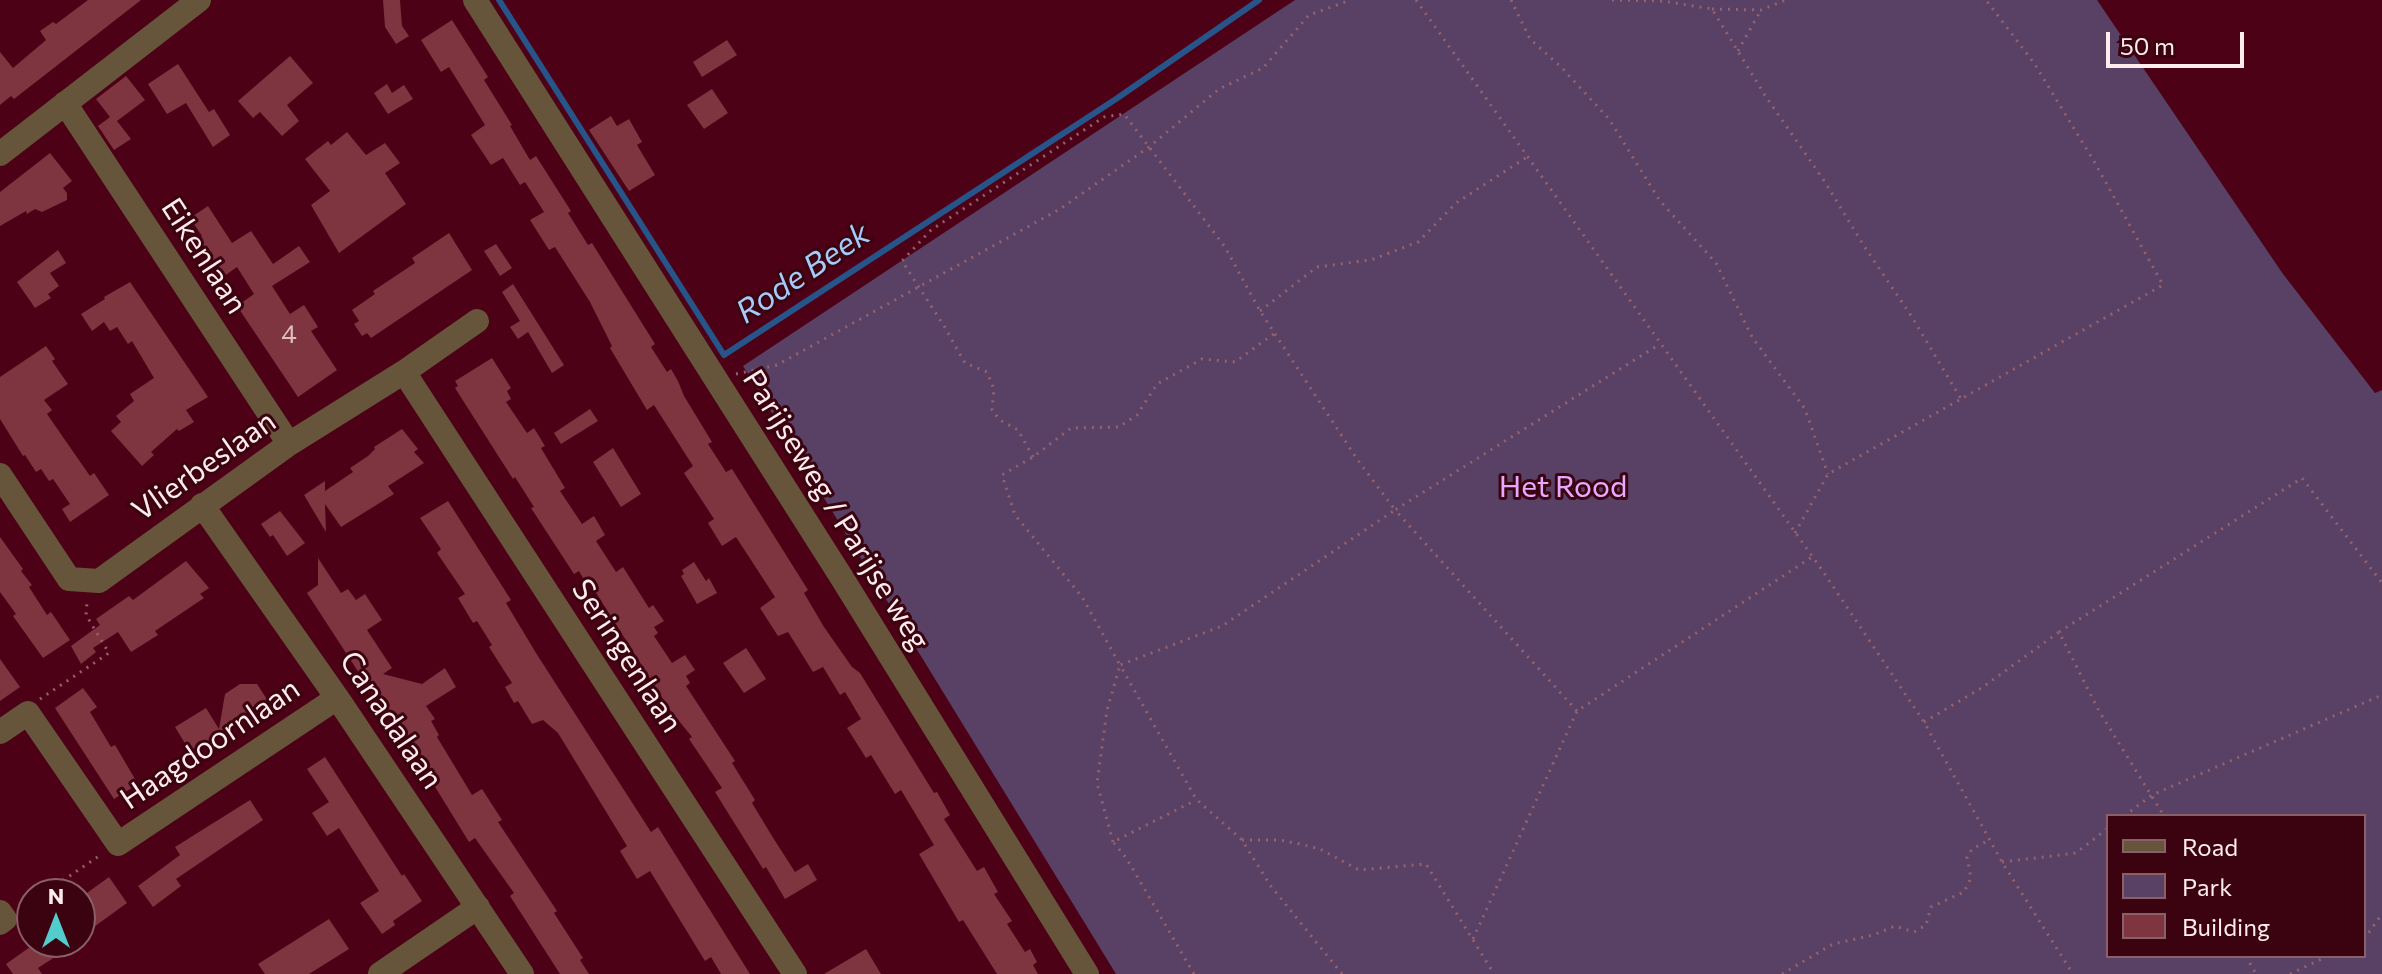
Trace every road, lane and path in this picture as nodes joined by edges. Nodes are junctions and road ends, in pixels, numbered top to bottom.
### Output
1 (199, 0) edge
2 (475, 0) edge
3 (1351, 0) edge
4 (1417, 0) edge
5 (1511, 0) edge
6 (1612, 0) edge
7 (1786, 0) edge
8 (1986, 0) edge
9 (1712, 9) junction
10 (1761, 10) junction
11 (1738, 51) junction
12 (65, 103) junction
13 (1149, 147) junction
14 (0, 154) edge
15 (1528, 157) junction
16 (918, 288) junction
17 (1260, 311) junction
18 (477, 321) dead end
19 (1275, 333) junction
20 (1661, 344) junction
21 (404, 372) junction
22 (716, 379) junction
23 (1961, 399) junction
24 (289, 444) junction
25 (1033, 457) junction
26 (1828, 474) junction
27 (0, 475) edge
28 (202, 505) junction
29 (1395, 510) junction
30 (1795, 533) junction
31 (1812, 557) junction
32 (88, 580) junction
33 (2382, 583) edge
34 (2059, 632) junction
35 (1120, 665) junction
36 (2382, 695) edge
37 (337, 698) junction
38 (1577, 711) junction
39 (28, 713) junction
40 (1924, 722) junction
41 (0, 732) edge
42 (2152, 795) junction
43 (1196, 799) junction
44 (2127, 814) edge
45 (2163, 814) edge
46 (2106, 830) edge
47 (1242, 840) junction
48 (1989, 840) junction
49 (1113, 842) junction
50 (118, 844) junction
51 (2002, 862) junction
52 (67, 878) edge
53 (478, 907) junction
54 (0, 912) edge
55 (2382, 914) edge
56 (0, 923) edge
57 (2366, 936) edge
58 (1473, 939) junction
59 (2324, 958) edge
60 (380, 974) edge
61 (522, 974) edge
62 (795, 974) edge
63 (1087, 974) edge
64 (1194, 974) edge
65 (1342, 974) edge
66 (1494, 974) edge
67 (1782, 974) edge
68 (2073, 974) edge
69 (2290, 974) edge

1 - 12 street
2 - 22 street, Parijseweg / Parijse weg
3 - 13 path
4 - 15 path
5 - 26 path
6 - 9 path
7 - 10 path
8 - 23 path
9 - 10 path
9 - 11 path
10 - 11 path
11 - 23 path
12 - 14 street
12 - 24 street, Eikenlaan
13 - 16 path
13 - 16 path
13 - 17 path
15 - 17 path
15 - 20 path
16 - 22 path
16 - 25 path
17 - 19 path
18 - 21 street, Vlierbeslaan
19 - 25 path
19 - 29 path
20 - 29 path
20 - 30 path
21 - 24 street, Vlierbeslaan
21 - 62 street, Seringenlaan
22 - 63 street, Parijseweg / Parijse weg
23 - 26 path
24 - 28 street, Vlierbeslaan
25 - 35 path
26 - 30 path
27 - 32 street
28 - 32 street, Vlierbeslaan
28 - 37 street, Canadalaan
29 - 35 path
29 - 38 path
30 - 31 path
31 - 38 path
31 - 40 path
32 - 39 path
33 - 34 path
34 - 40 path
34 - 42 path
35 - 43 path
35 - 49 path
36 - 42 path
37 - 50 street, Haagdoornlaan
37 - 53 street, Canadalaan
38 - 58 path
39 - 41 street
39 - 50 street, Haagdoornlaan
40 - 48 path
42 - 44 path
42 - 45 path
43 - 47 path
43 - 49 path
46 - 51 path
47 - 58 path
47 - 65 path
48 - 51 path
48 - 67 path
49 - 64 path
50 - 52 path
51 - 68 path
53 - 60 street
53 - 61 street, Canadalaan
54 - 56 street
55 - 57 path
58 - 66 path
59 - 69 path

